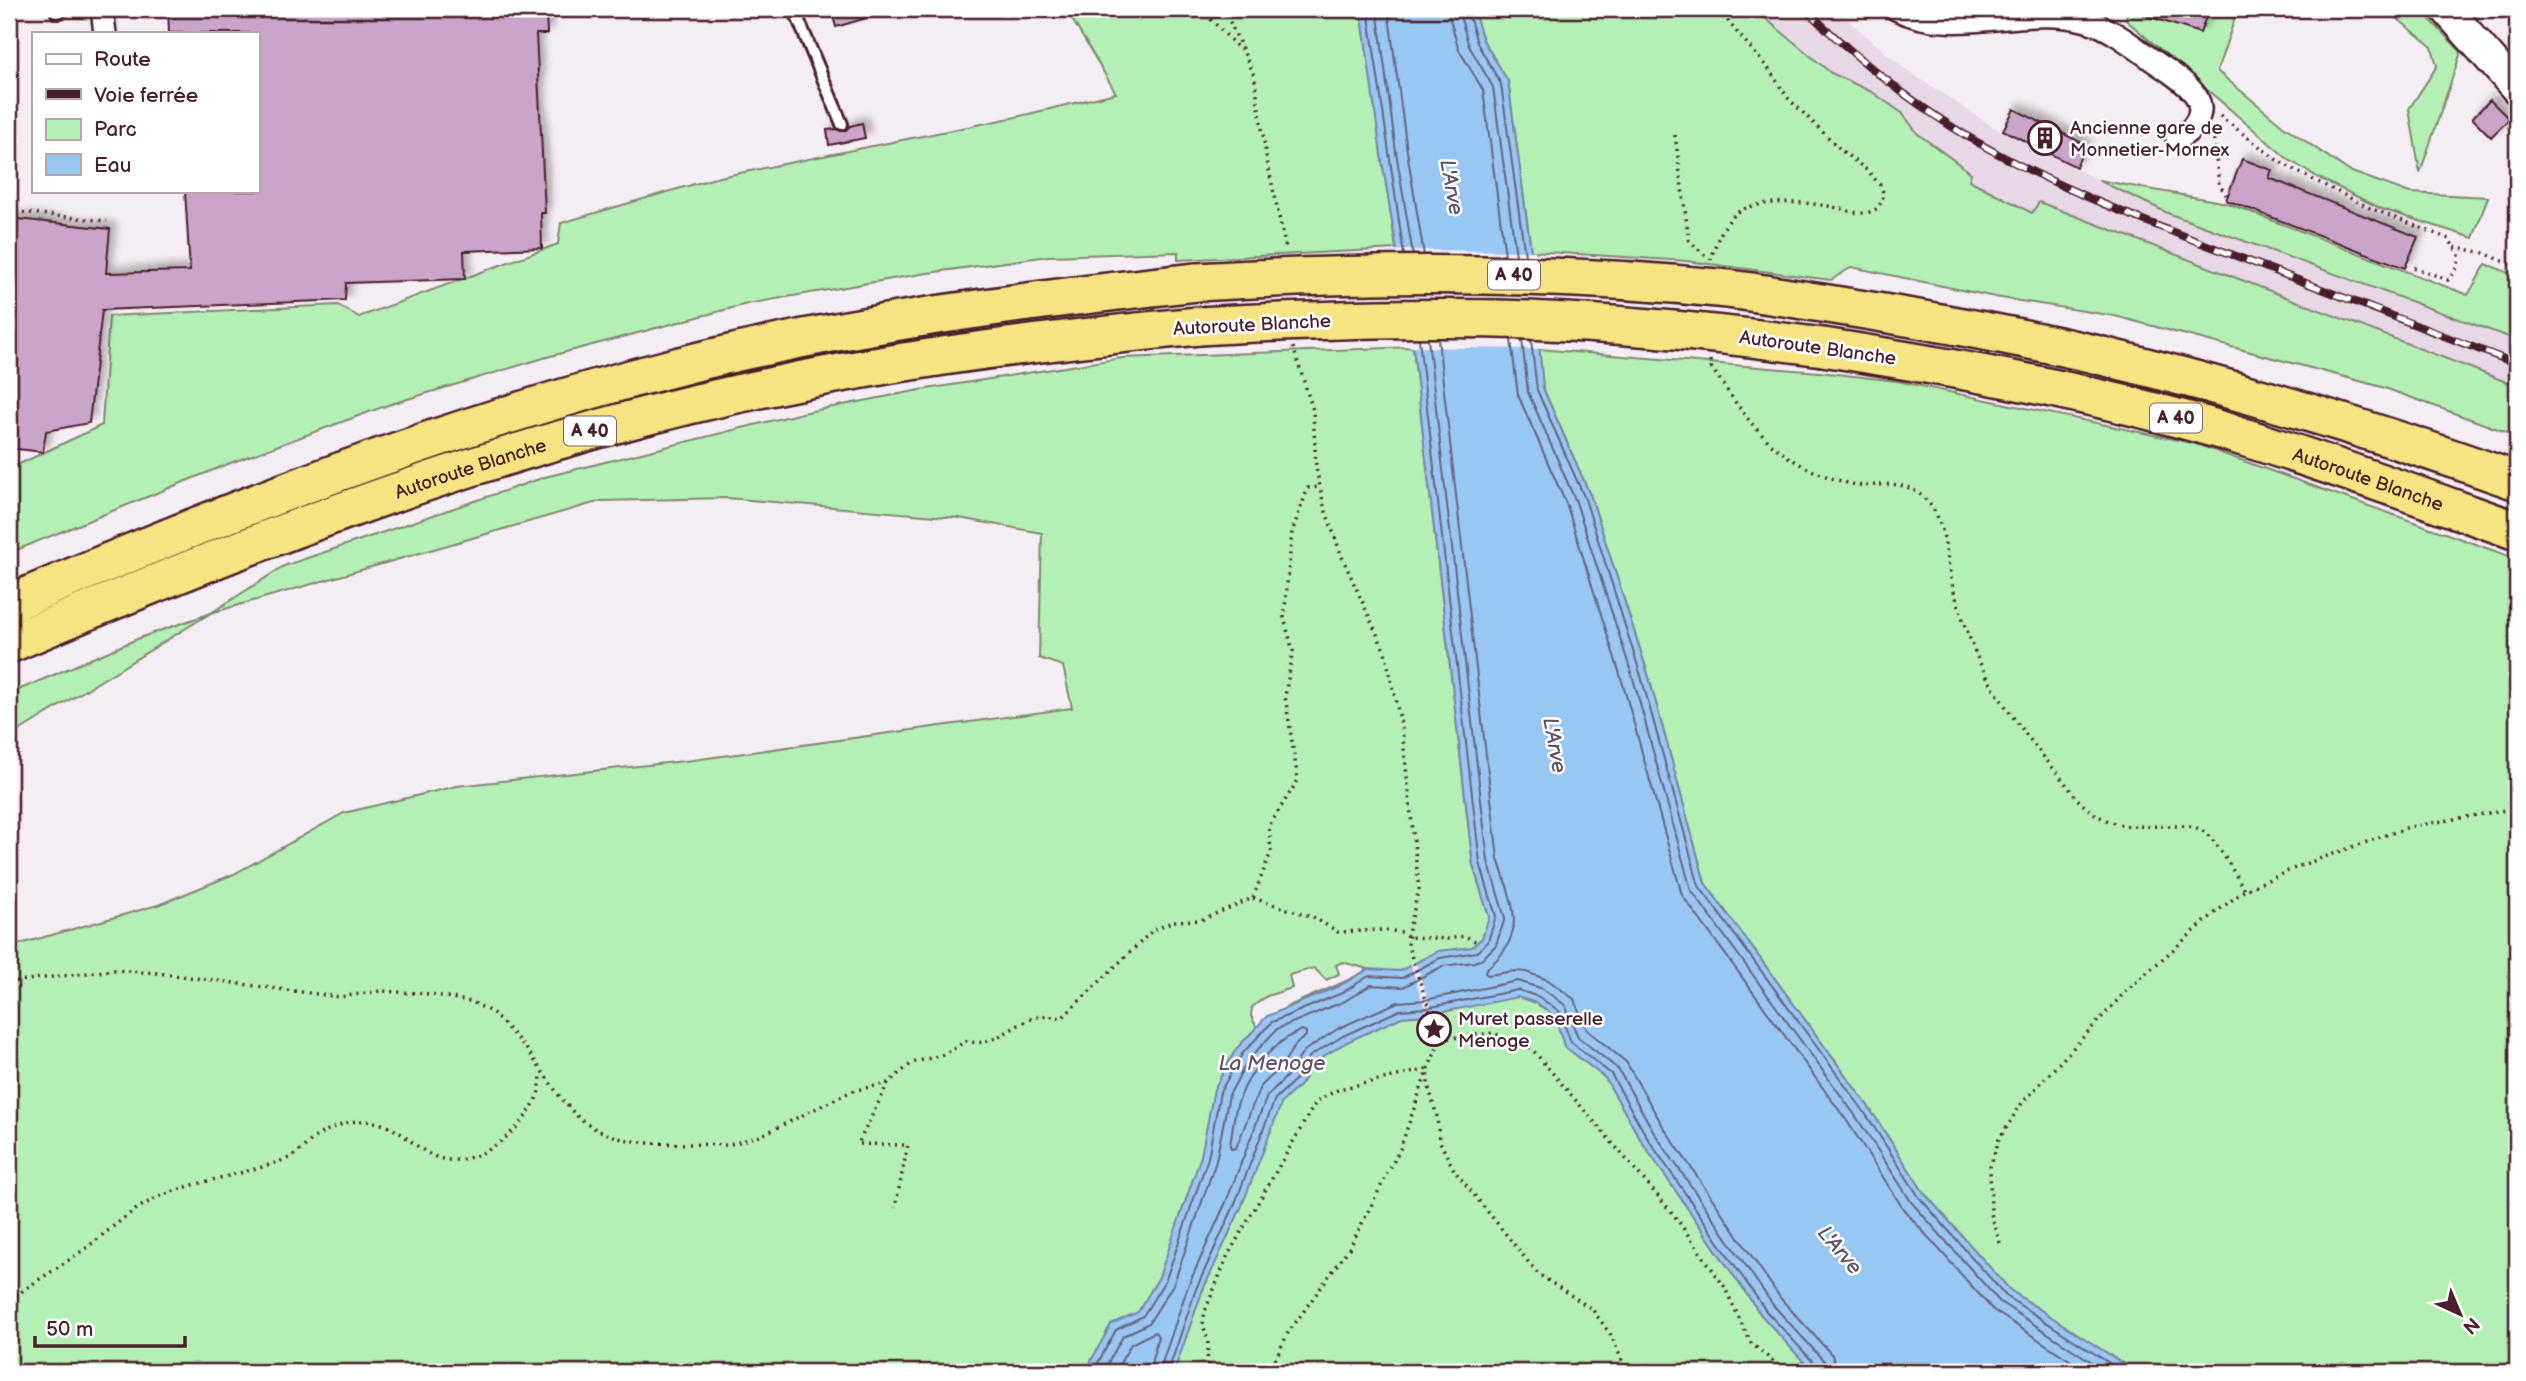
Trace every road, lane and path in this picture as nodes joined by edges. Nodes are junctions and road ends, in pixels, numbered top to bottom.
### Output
1 (102, 9) edge
2 (794, 9) edge
3 (1201, 9) edge
4 (1224, 9) edge
5 (1722, 9) edge
6 (1896, 9) edge
7 (2446, 9) edge
8 (105, 32) edge
9 (1242, 52) junction
10 (2517, 89) edge
11 (2200, 106) junction
12 (842, 124) dead end
13 (1675, 135) dead end
14 (2177, 139) dead end
15 (2226, 195) dead end
16 (9, 211) edge
17 (107, 221) dead end
18 (2455, 247) junction
19 (1712, 255) dead end
20 (1286, 257) dead end
21 (1711, 261) dead end
22 (2413, 267) dead end
23 (2517, 267) edge
24 (1292, 335) dead end
25 (1711, 367) dead end
26 (2517, 481) edge
27 (1320, 486) junction
28 (2517, 531) edge
29 (9, 604) edge
30 (9, 644) edge
31 (2517, 808) edge
32 (2245, 890) junction
33 (1253, 898) junction
34 (1408, 939) junction
35 (1478, 942) dead end
36 (9, 982) edge
37 (1441, 1039) junction
38 (1428, 1069) junction
39 (541, 1072) junction
40 (888, 1083) junction
41 (895, 1208) dead end
42 (2000, 1243) dead end
43 (9, 1298) edge
44 (1207, 1372) edge
45 (1269, 1372) edge
46 (1627, 1372) edge
47 (1786, 1372) edge

1 - 8 street
2 - 12 lane
3 - 9 path
4 - 9 path
5 - 19 path
6 - 11 street
7 - 10 main road
9 - 20 path
11 - 14 street
11 - 15 path
11 - 18 path
13 - 21 path
16 - 17 path
18 - 22 path
18 - 23 path
24 - 27 path
25 - 32 path
26 - 29 highway, Autoroute Blanche / A 40, bridge
27 - 33 path
27 - 34 path
28 - 30 highway, Autoroute Blanche / A 40, bridge
31 - 32 path
32 - 42 path
33 - 34 path
33 - 40 path
34 - 35 path
34 - 37 path
36 - 39 path
37 - 38 path
37 - 47 path
38 - 44 path
38 - 45 path
38 - 46 path
39 - 40 path
39 - 43 path
40 - 41 path

